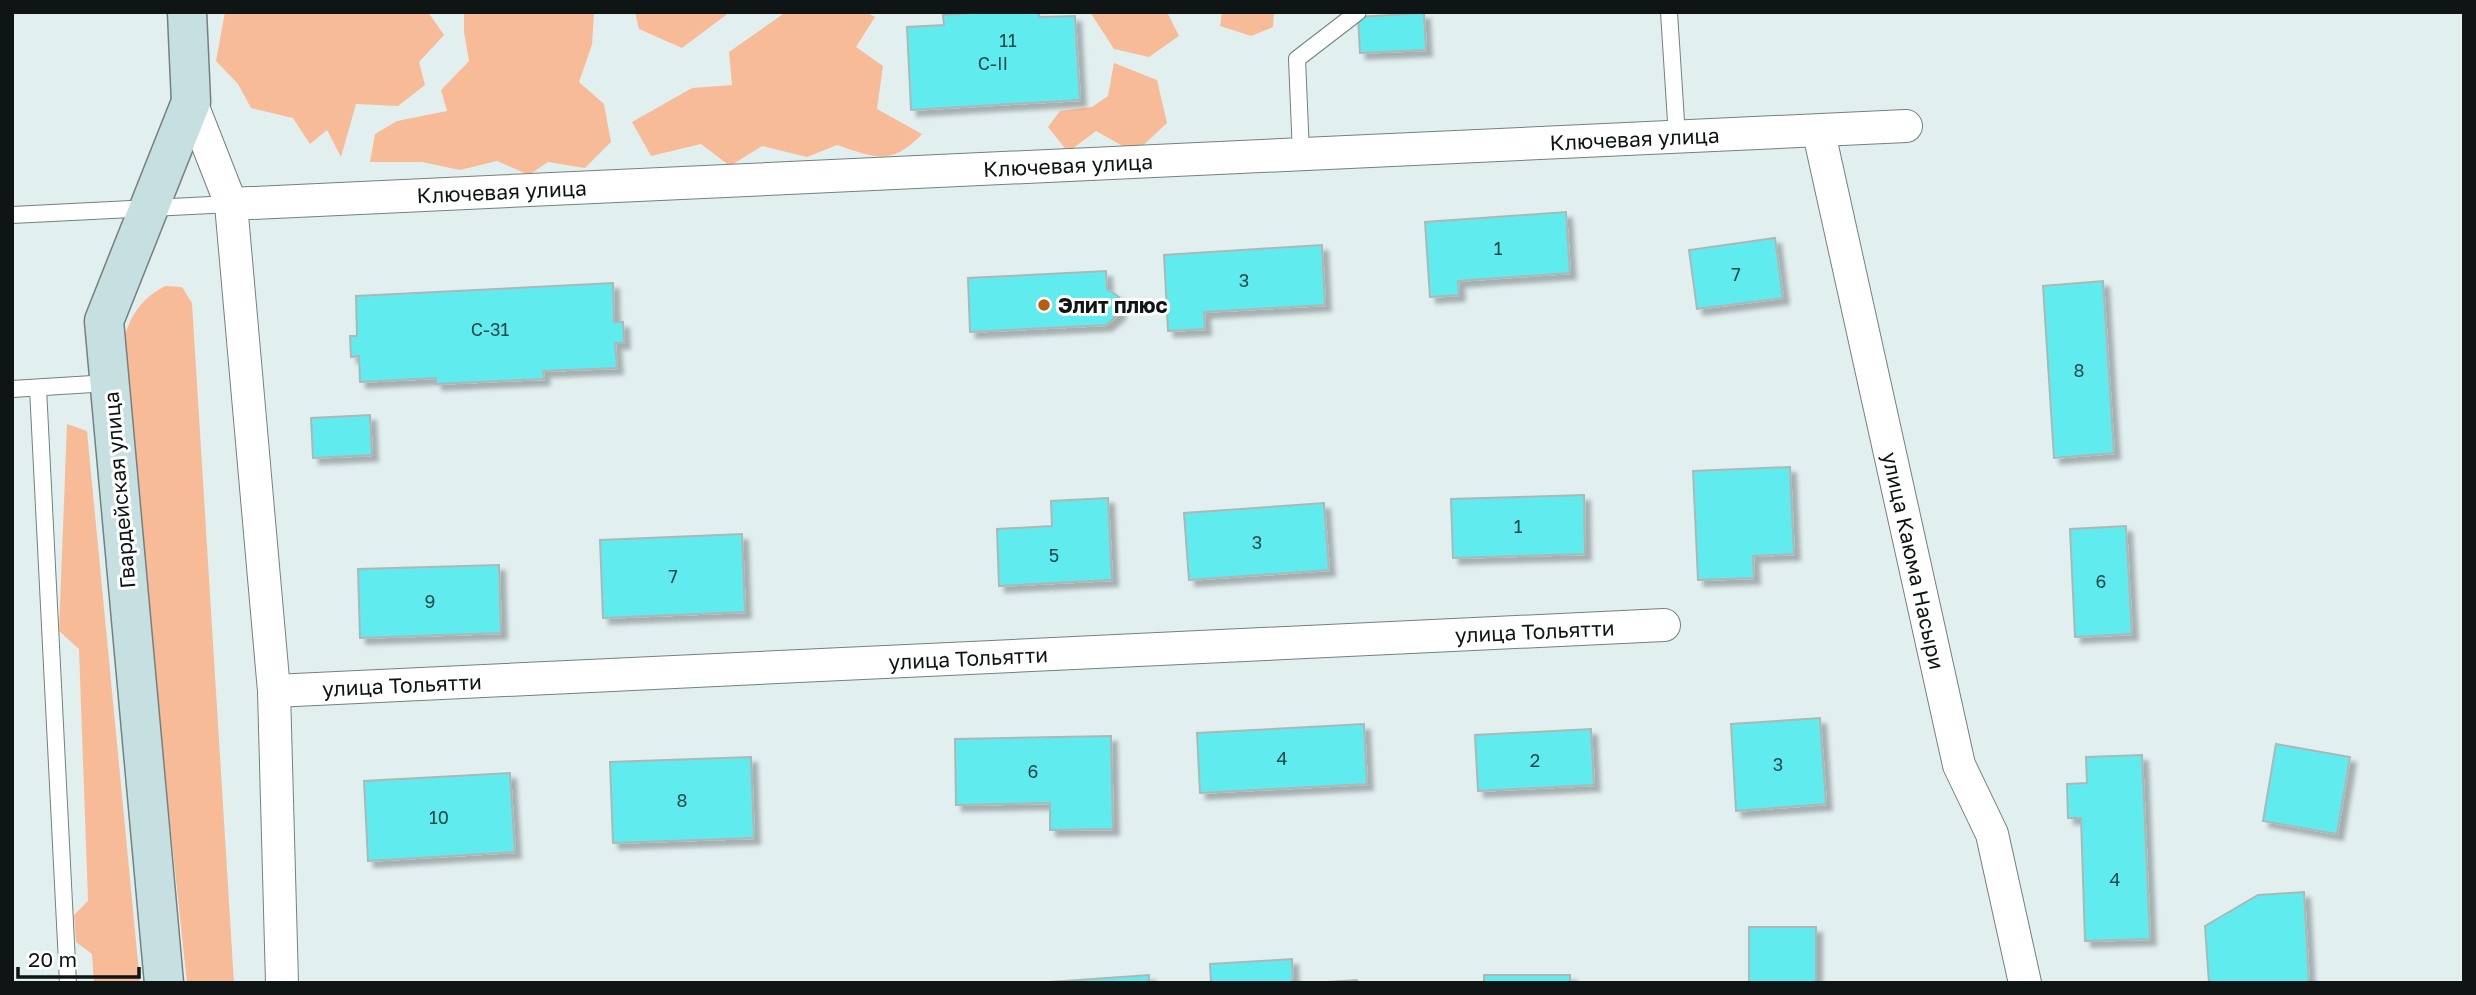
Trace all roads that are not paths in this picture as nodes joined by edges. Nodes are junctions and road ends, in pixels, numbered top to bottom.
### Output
1 (187, 12) edge
2 (1358, 12) edge
3 (1669, 12) edge
4 (191, 102) junction
5 (1906, 126) dead end
6 (1819, 132) junction
7 (1677, 137) junction
8 (1301, 154) junction
9 (231, 204) junction
10 (147, 208) junction
11 (12, 215) edge
12 (110, 383) junction
13 (37, 387) junction
14 (12, 389) edge
15 (1664, 625) dead end
16 (274, 691) junction
17 (68, 983) edge
18 (164, 983) edge
19 (282, 983) edge
20 (2025, 983) edge

1 - 4 street, Гвардейская улица
2 - 8 lane
3 - 7 lane
4 - 9 street
4 - 10 street, Гвардейская улица
5 - 6 street, Ключевая улица
6 - 7 street, Ключевая улица
6 - 20 street, улица Каюма Насыри
7 - 8 street, Ключевая улица
8 - 9 street, Ключевая улица
9 - 10 lane
9 - 16 street
10 - 11 lane
10 - 12 street, Гвардейская улица
12 - 13 lane
12 - 18 street, Гвардейская улица
13 - 14 lane
13 - 17 lane
15 - 16 street, улица Тольятти
16 - 19 street

